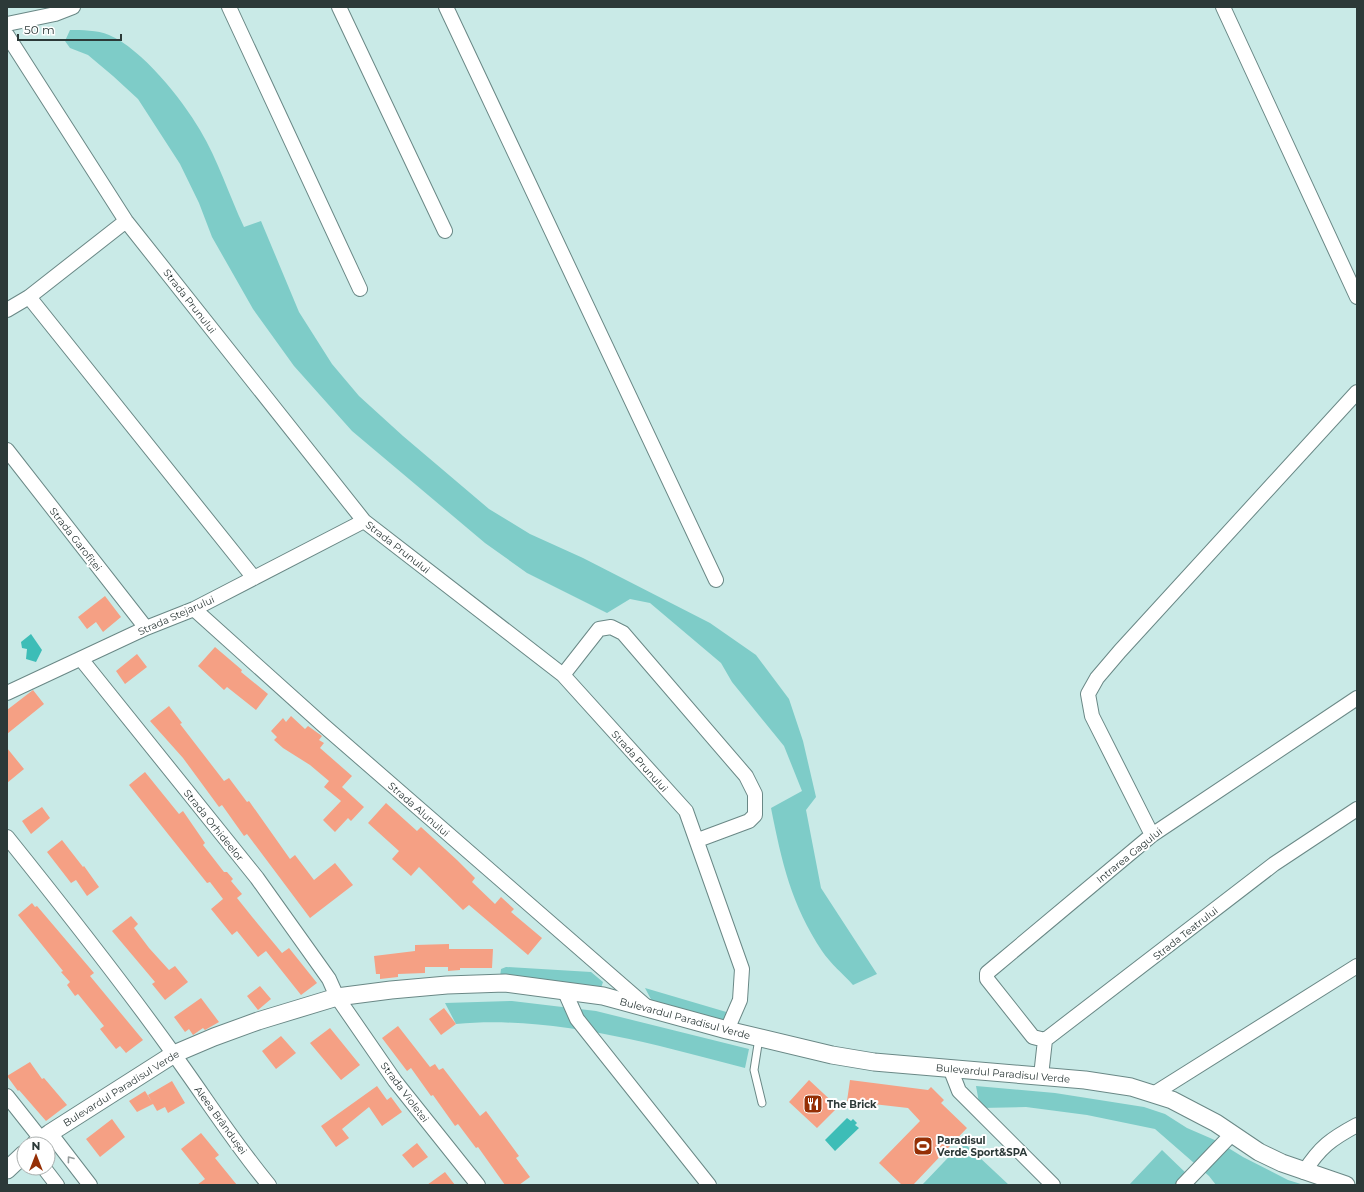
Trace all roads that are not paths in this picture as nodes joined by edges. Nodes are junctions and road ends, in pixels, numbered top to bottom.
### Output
1 (73, 7) edge
2 (229, 7) edge
3 (339, 7) edge
4 (446, 7) edge
5 (1223, 7) edge
6 (7, 24) edge
7 (7, 35) edge
8 (126, 221) junction
9 (446, 231) dead end
10 (360, 289) dead end
11 (29, 297) junction
12 (1357, 297) edge
13 (7, 310) edge
14 (1357, 392) edge
15 (7, 450) edge
16 (364, 521) junction
17 (254, 578) junction
18 (716, 580) dead end
19 (194, 609) junction
20 (146, 628) junction
21 (81, 659) junction
22 (563, 675) junction
23 (7, 693) edge
24 (1357, 698) edge
25 (1357, 809) edge
26 (1152, 834) junction
27 (7, 837) edge
28 (698, 840) junction
29 (1357, 966) edge
30 (566, 992) junction
31 (337, 997) junction
32 (647, 1007) junction
33 (727, 1030) junction
34 (759, 1037) junction
35 (1045, 1040) junction
36 (174, 1054) junction
37 (950, 1068) junction
38 (1041, 1076) junction
39 (1155, 1093) junction
40 (7, 1096) edge
41 (762, 1103) dead end
42 (1357, 1125) edge
43 (1232, 1134) junction
44 (40, 1136) edge
45 (47, 1136) edge
46 (56, 1152) edge
47 (16, 1162) edge
48 (7, 1170) edge
49 (1304, 1172) junction
50 (50, 1176) edge
51 (57, 1185) edge
52 (90, 1185) edge
53 (270, 1185) edge
54 (478, 1185) edge
55 (709, 1185) edge
56 (1053, 1185) edge
57 (1183, 1185) edge
58 (1346, 1185) edge

1 - 6 street
2 - 10 street
3 - 9 street
4 - 18 street
5 - 12 street
7 - 8 street, Strada Prunului
8 - 11 street
8 - 16 street, Strada Prunului
11 - 13 street
11 - 17 street
14 - 26 street
15 - 20 street, Strada Garofiței
16 - 17 street, Strada Stejarului
16 - 22 street, Strada Prunului
17 - 19 street, Strada Stejarului
19 - 20 street, Strada Stejarului
19 - 32 street, Strada Alunului
20 - 21 street, Strada Stejarului
21 - 23 street, Strada Stejarului
21 - 31 street, Strada Orhideelor
22 - 28 street, Strada Prunului
22 - 28 street
24 - 26 street, Intrarea Gagului
25 - 35 street, Strada Teatrului
26 - 35 street, Intrarea Gagului
27 - 36 street
28 - 33 street, Strada Prunului
29 - 39 street
30 - 31 street, Bulevardul Paradisul Verde
30 - 32 street, Bulevardul Paradisul Verde
30 - 55 street
31 - 36 street, Bulevardul Paradisul Verde
31 - 54 street, Strada Violetei
32 - 33 street, Bulevardul Paradisul Verde
33 - 34 street, Bulevardul Paradisul Verde
34 - 37 street, Bulevardul Paradisul Verde
34 - 41 lane
35 - 38 street
36 - 45 street, Bulevardul Paradisul Verde
36 - 53 street, Aleea Brândușei
37 - 38 street, Bulevardul Paradisul Verde
37 - 56 street
38 - 39 street, Bulevardul Paradisul Verde
39 - 43 street, Bulevardul Paradisul Verde
40 - 44 street
42 - 49 street
43 - 49 street, Bulevardul Paradisul Verde
43 - 57 street
52 -> 46 street
47 - 48 street
49 - 58 street, Bulevardul Paradisul Verde
50 - 51 street

